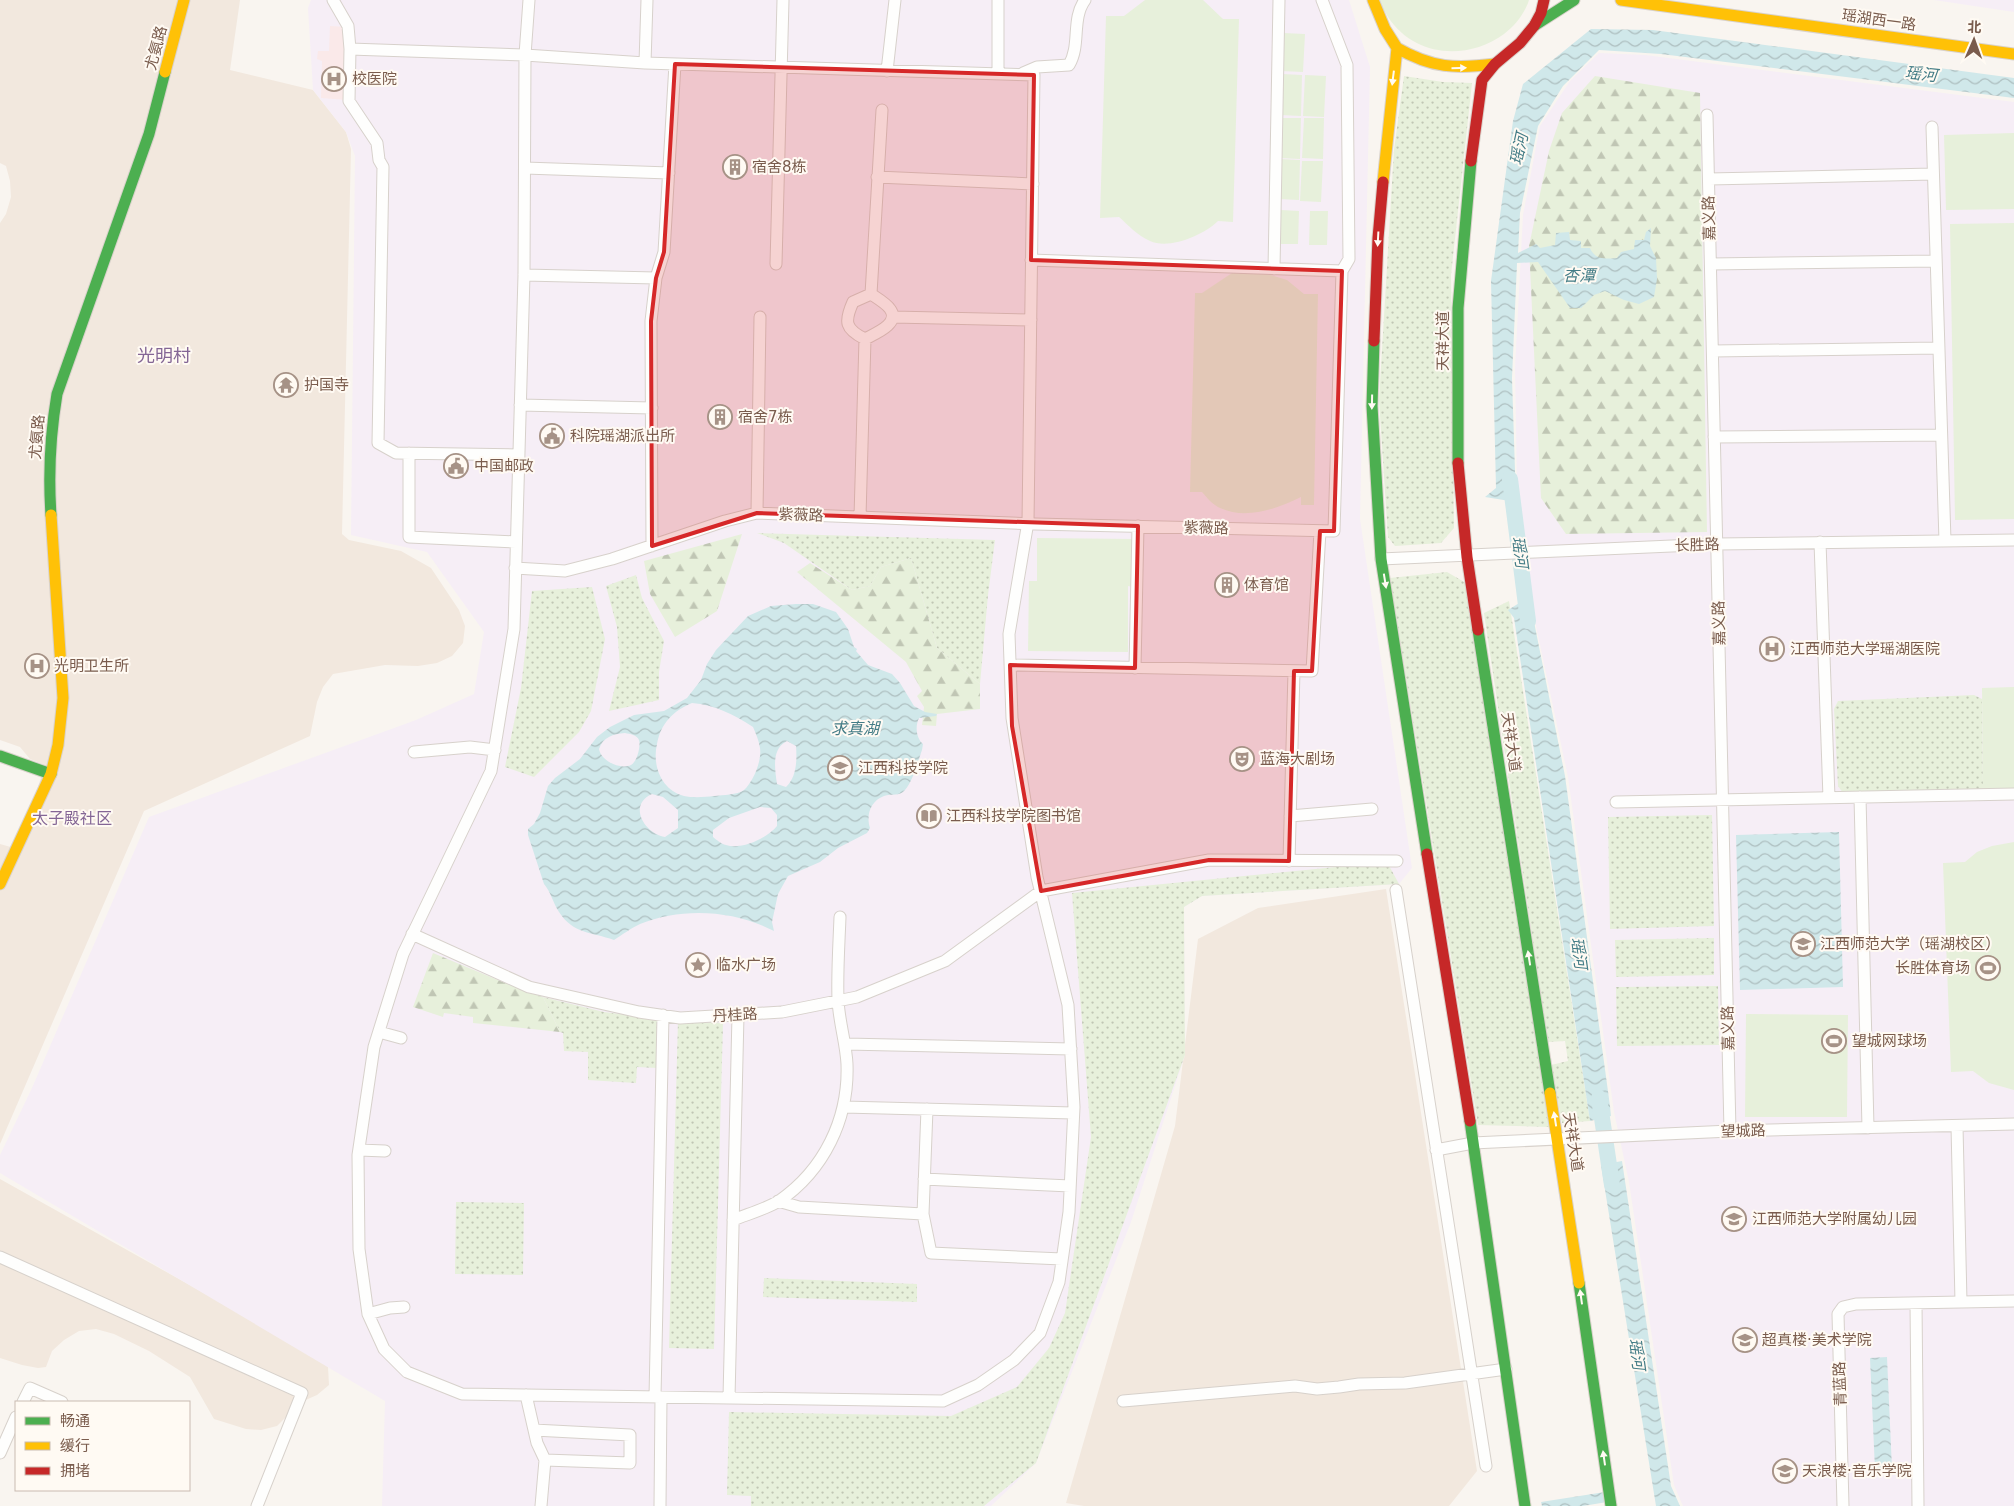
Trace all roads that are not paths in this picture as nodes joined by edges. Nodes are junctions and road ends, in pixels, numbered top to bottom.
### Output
1 (184, 0) edge
2 (333, 0) edge
3 (529, 0) edge
4 (647, 0) edge
5 (783, 0) edge
6 (895, 0) edge
7 (998, 0) edge
8 (1085, 0) edge
9 (1279, 0) edge
10 (1322, 0) edge
11 (1373, 0) edge
12 (1544, 0) edge
13 (1574, 0) edge
14 (1621, 0) edge
15 (1534, 26) junction
16 (1397, 48) junction
17 (350, 49) junction
18 (2014, 54) edge
19 (525, 55) junction
20 (646, 63) junction
21 (675, 64) junction
22 (1495, 64) junction
23 (782, 68) junction
24 (888, 71) junction
25 (998, 74) junction
26 (1020, 75) junction
27 (882, 110) dead end
28 (1707, 115) dead end
29 (1932, 127) dead end
30 (525, 168) junction
31 (670, 173) junction
32 (1933, 174) junction
33 (877, 177) junction
34 (1709, 179) junction
35 (1032, 184) junction
36 (1031, 260) junction
37 (1936, 261) junction
38 (776, 264) dead end
39 (1710, 264) junction
40 (1274, 269) junction
41 (1342, 271) junction
42 (524, 275) junction
43 (656, 278) junction
44 (871, 294) junction
45 (760, 317) dead end
46 (893, 317) junction
47 (1031, 320) junction
48 (865, 339) junction
49 (1939, 348) junction
50 (1712, 351) junction
51 (520, 405) junction
52 (652, 408) junction
53 (1941, 435) junction
54 (1714, 437) junction
55 (409, 453) junction
56 (519, 455) junction
57 (757, 513) junction
58 (860, 517) junction
59 (1027, 524) junction
60 (1138, 526) junction
61 (1320, 531) junction
62 (2014, 540) edge
63 (1945, 541) junction
64 (516, 542) junction
65 (1820, 542) junction
66 (1717, 544) junction
67 (652, 546) junction
68 (1468, 557) junction
69 (1381, 560) junction
70 (515, 568) junction
71 (1010, 665) junction
72 (1135, 668) junction
73 (1294, 671) junction
74 (495, 750) junction
75 (414, 752) dead end
76 (0, 756) edge
77 (51, 774) junction
78 (2014, 794) edge
79 (1860, 797) junction
80 (1828, 798) junction
81 (1723, 800) junction
82 (1616, 802) dead end
83 (1372, 809) dead end
84 (1290, 816) junction
85 (1289, 861) junction
86 (1397, 861) dead end
87 (0, 884) edge
88 (1396, 890) dead end
89 (1040, 891) junction
90 (840, 916) dead end
91 (412, 934) junction
92 (838, 1001) junction
93 (738, 1014) junction
94 (663, 1015) junction
95 (379, 1032) junction
96 (401, 1038) dead end
97 (846, 1044) junction
98 (1071, 1049) junction
99 (844, 1107) junction
100 (927, 1109) junction
101 (1074, 1113) junction
102 (2014, 1124) edge
103 (1957, 1126) junction
104 (1868, 1128) junction
105 (1730, 1131) junction
106 (1558, 1139) junction
107 (1473, 1143) junction
108 (359, 1150) junction
109 (1436, 1150) junction
110 (386, 1151) dead end
111 (924, 1179) junction
112 (1070, 1186) junction
113 (778, 1201) junction
114 (923, 1214) junction
115 (733, 1220) junction
116 (0, 1257) edge
117 (1062, 1259) junction
118 (2014, 1301) edge
119 (1961, 1302) junction
120 (1916, 1303) junction
121 (404, 1308) dead end
122 (368, 1314) junction
123 (1506, 1369) junction
124 (1471, 1374) junction
125 (526, 1395) junction
126 (658, 1397) junction
127 (729, 1398) junction
128 (24, 1401) edge
129 (60, 1401) edge
130 (1123, 1401) dead end
131 (15, 1419) edge
132 (534, 1430) junction
133 (0, 1453) edge
134 (544, 1460) junction
135 (1486, 1466) dead end
136 (257, 1506) edge
137 (541, 1506) edge
138 (660, 1506) edge
139 (1525, 1506) edge
140 (1611, 1506) edge
141 (1843, 1506) edge
142 (1918, 1506) edge

1 - 77 main road, 尤氨路
2 - 17 street
3 - 19 street
4 - 20 street
5 - 23 street
6 - 24 street
7 - 25 street
8 - 26 street
9 - 40 street
10 - 41 street
11 - 16 main road
12 - 15 main road, 天祥大道
13 - 15 main road
14 - 18 main road, 瑶湖西一路
15 - 22 main road, 天祥大道
16 -> 22 main road
16 -> 69 main road
17 - 19 street
17 - 55 street
19 - 20 street
19 - 30 street
20 - 21 street
21 - 23 street
21 - 31 street
22 - 68 main road, 天祥大道
23 - 24 street
23 - 38 street
24 - 25 street
25 - 26 street
26 - 35 street
27 - 33 street
28 - 34 street, 嘉义路
29 - 32 street
30 - 31 street
30 - 42 street
31 - 43 street
32 - 34 street
32 - 37 street
33 - 35 street
33 - 44 street
34 - 39 street, 嘉义路
35 - 36 street
36 - 40 street
36 - 47 street
37 - 39 street
37 - 49 street
39 - 50 street, 嘉义路
40 - 41 street
41 - 61 street
42 - 43 street
42 - 51 street
43 - 52 street
44 - 46 street
44 - 48 street
45 - 57 street
46 - 47 street
46 - 48 street
47 - 59 street
48 - 58 street
49 - 50 street
49 - 53 street
50 - 54 street, 嘉义路
51 - 52 street
51 - 56 street
52 - 67 street
53 - 54 street
53 - 63 street
54 - 66 street, 嘉义路
55 - 56 street
55 - 64 street
56 - 64 street
57 - 58 street, 紫薇路
57 - 67 street, 紫薇路
58 - 59 street, 紫薇路
59 - 60 street, 紫薇路
59 - 71 street
60 - 61 street, 紫薇路
60 - 72 street
61 - 73 street
62 - 63 street, 长胜路
63 - 65 street, 长胜路
64 - 70 street
65 - 66 street, 长胜路
65 - 80 street
66 - 68 street, 长胜路
66 - 81 street, 嘉义路
67 - 70 street, 紫薇路
68 - 69 street, 长胜路
106 -> 68 main road, 天祥大道
69 -> 107 main road
70 - 74 street
71 - 72 street
71 - 89 street
72 - 73 street
73 - 84 street
74 - 75 street
74 - 91 street
76 - 77 main road
77 - 87 main road, 尤氨路
78 - 79 street
79 - 80 street
79 - 104 street
80 - 81 street
81 - 82 street
81 - 105 street, 嘉义路
83 - 84 street
84 - 85 street
85 - 86 street
85 - 89 street
88 - 109 street
89 - 92 street, 丹桂路
89 - 98 street
90 - 92 street
91 - 94 street, 丹桂路
91 - 95 street
92 - 93 street, 丹桂路
92 - 97 street
93 - 94 street, 丹桂路
93 - 115 street
94 - 126 street
95 - 96 street
95 - 108 street
97 - 98 street
97 - 99 street
98 - 101 street
99 - 100 street
99 - 113 street
100 - 101 street
100 - 111 street
101 - 112 street
102 - 103 street, 望城路
103 - 104 street, 望城路
103 - 119 street
104 - 105 street, 望城路
105 - 106 street, 望城路
106 - 107 street, 望城路
140 -> 106 main road, 天祥大道
107 - 109 street, 望城路
107 - 123 main road
108 - 110 street
108 - 122 street
109 - 124 street
111 - 112 street
111 - 114 street
112 - 117 street
113 - 114 street
113 - 115 street
114 - 117 street
115 - 127 street
116 - 136 street
117 - 127 street
118 - 119 street, 青蓝路
119 - 120 street, 青蓝路
120 - 141 street, 青蓝路
120 - 142 street
121 - 122 street
122 - 125 street
123 - 124 street
123 - 139 main road
124 - 130 street
124 - 135 street
125 - 126 street
125 - 132 street
126 - 127 street
126 - 138 street
128 - 129 street
131 - 133 street
132 - 134 street
132 - 134 street
134 - 137 street

